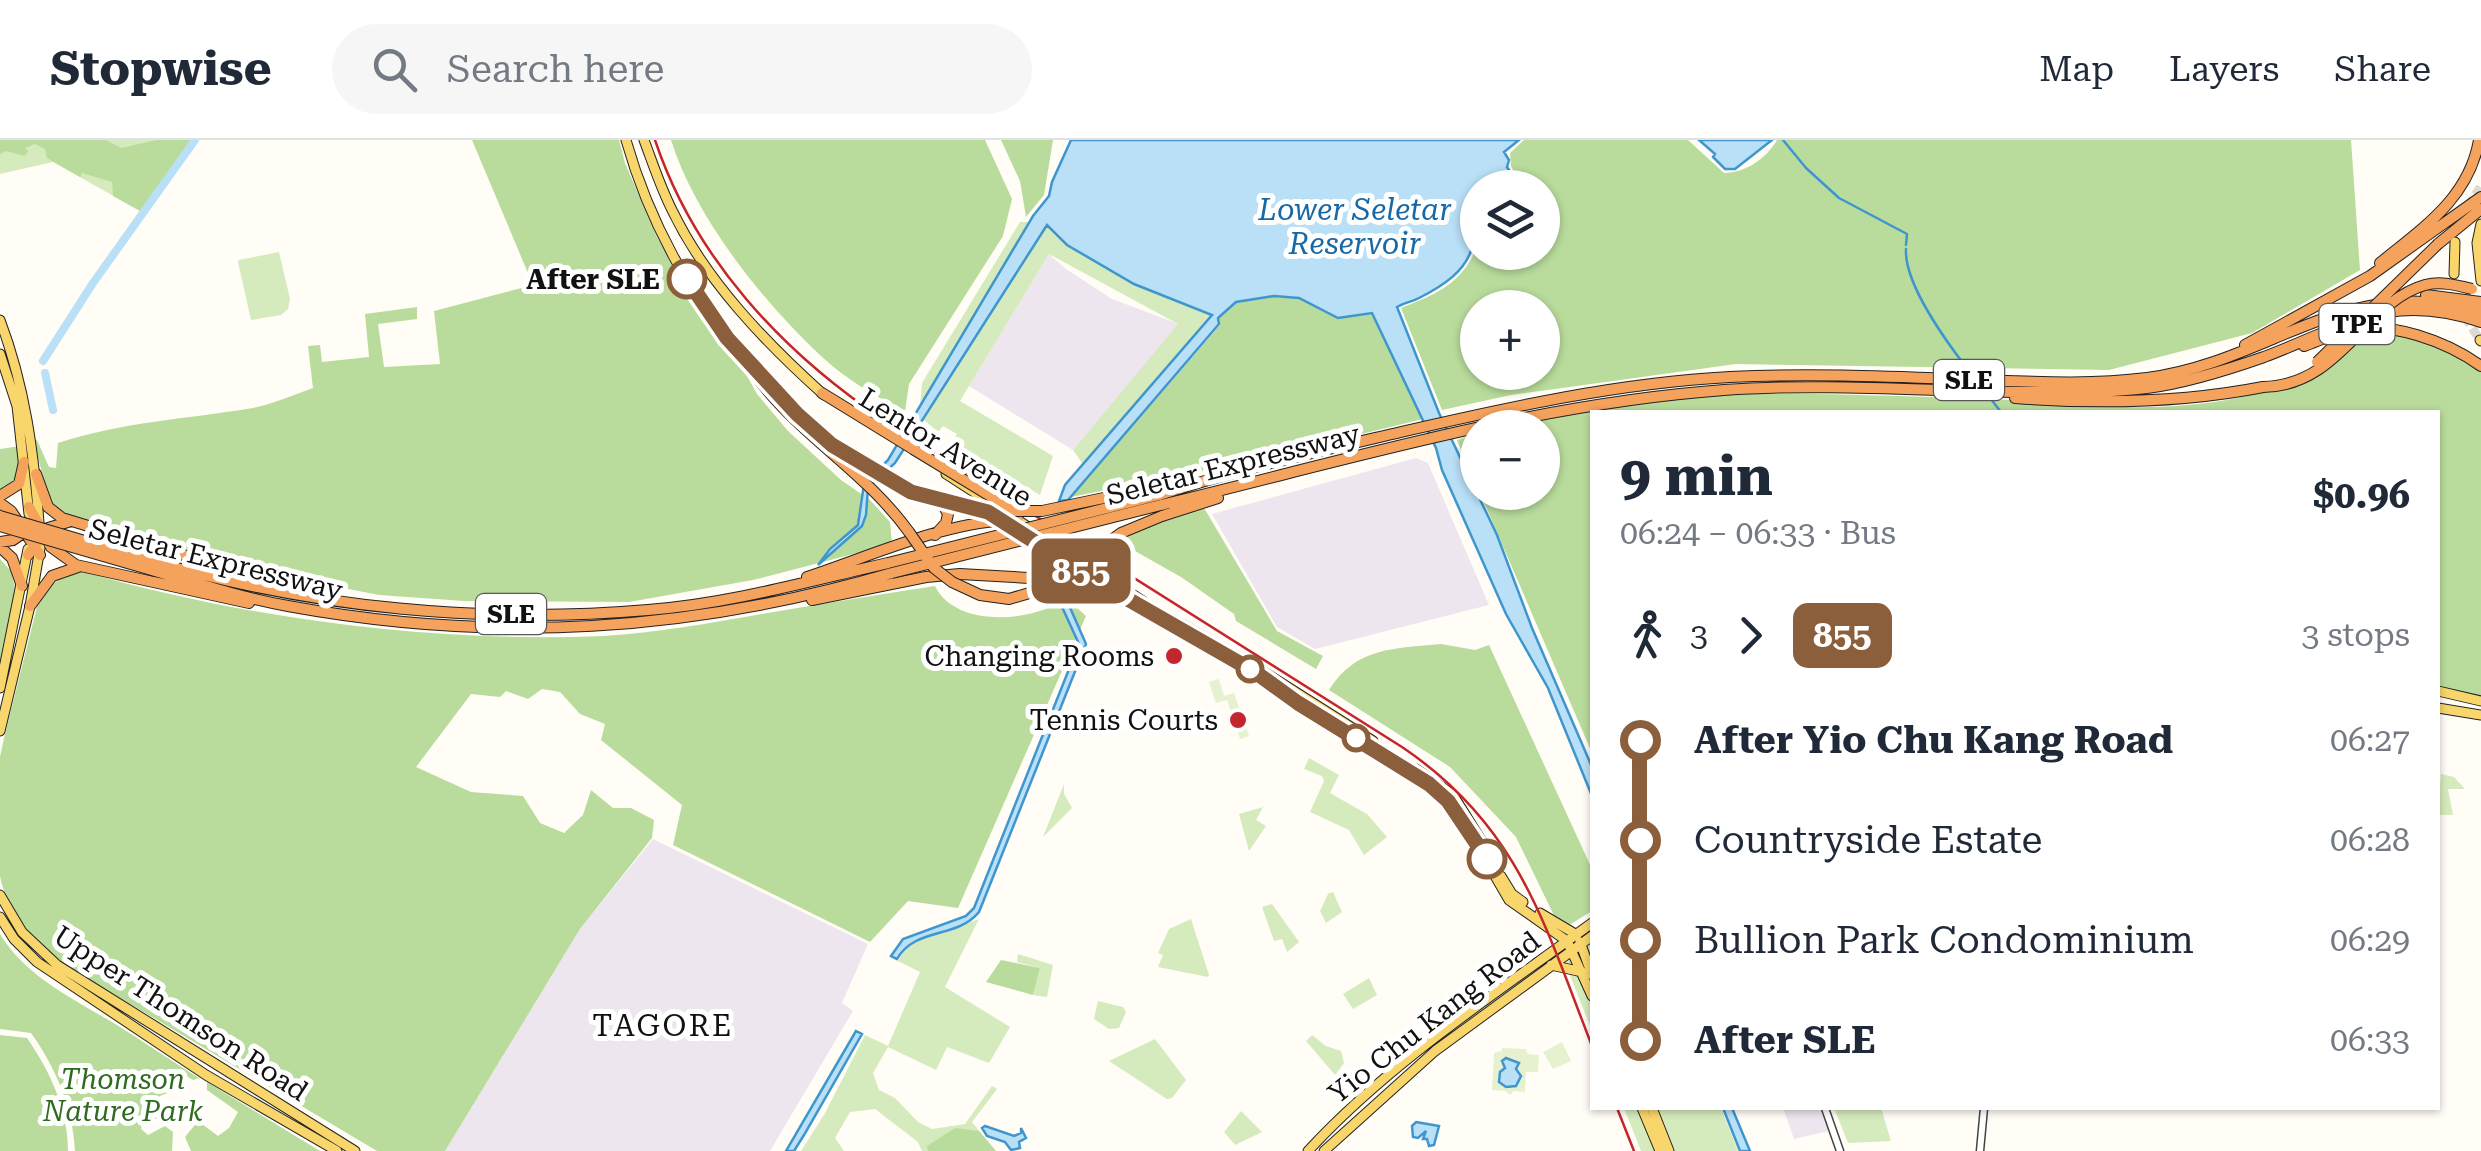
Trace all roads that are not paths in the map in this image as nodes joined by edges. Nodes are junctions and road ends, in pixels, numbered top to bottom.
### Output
1 (626, 140) edge
2 (644, 140) edge
3 (2480, 140) edge
4 (648, 151) junction
5 (632, 160) junction
6 (2481, 197) tunnel mouth
7 (2481, 209) tunnel mouth
8 (680, 224) junction
9 (2481, 224) edge
10 (665, 238) junction
11 (2455, 242) dead end
12 (2454, 274) dead end
13 (2353, 287) junction
14 (2478, 287) edge
15 (2411, 300) junction
16 (2481, 302) edge
17 (2481, 312) edge
18 (0, 320) edge
19 (2481, 322) tunnel mouth
20 (0, 354) edge
21 (742, 354) junction
22 (2233, 355) junction
23 (2265, 356) junction
24 (2481, 366) edge
25 (2264, 387) junction
26 (822, 393) joint
27 (1979, 393) junction
28 (1450, 427) junction
29 (1427, 432) junction
30 (894, 440) junction
31 (24, 462) junction
32 (36, 474) junction
33 (0, 499) edge
34 (940, 499) junction
35 (1160, 501) junction
36 (0, 516) edge
37 (1001, 520) junction
38 (1018, 520) junction
39 (74, 522) junction
40 (0, 526) edge
41 (34, 532) junction
42 (934, 536) junction
43 (0, 545) edge
44 (1074, 560) junction
45 (84, 566) junction
46 (156, 567) junction
47 (890, 568) junction
48 (1098, 582) junction
49 (22, 586) junction
50 (794, 586) junction
51 (802, 597) junction
52 (331, 599) junction
53 (30, 606) junction
54 (284, 606) junction
55 (0, 688) edge
56 (2440, 691) edge
57 (2481, 700) edge
58 (2440, 708) edge
59 (2481, 715) edge
60 (0, 731) edge
61 (0, 895) edge
62 (0, 918) edge
63 (1590, 923) edge
64 (1590, 925) edge
65 (1558, 927) junction
66 (1590, 939) edge
67 (1574, 942) junction
68 (1550, 960) junction
69 (1588, 970) edge
70 (194, 1053) junction
71 (183, 1060) junction
72 (192, 1066) junction
73 (1643, 1110) edge
74 (1653, 1110) edge
75 (1829, 1110) edge
76 (1984, 1110) edge
77 (337, 1151) edge
78 (356, 1151) edge
79 (1308, 1151) edge
80 (1324, 1151) edge
81 (1660, 1151) edge
82 (1669, 1151) edge
83 (1842, 1151) edge
84 (1980, 1151) edge

1 - 5 main road, Lentor Avenue
2 - 4 main road, Lentor Avenue
3 - 13 highway
4 - 5 main road
4 - 8 main road, Lentor Avenue
5 - 10 main road, Lentor Avenue
6 - 13 highway, TPE
7 - 25 highway, TPE, bridge
8 - 10 main road
8 - 26 main road, Lentor Avenue
9 - 14 main road
10 - 21 main road, Lentor Avenue
11 - 12 main road
13 - 22 highway, TPE
14 - 25 highway, bridge
15 - 16 highway
15 - 17 highway, Seletar Expressway / SLE
15 - 22 highway, Seletar Expressway / SLE
18 - 32 main road
19 - 23 highway, Seletar Expressway / SLE
20 - 31 main road
21 - 34 main road, Lentor Avenue
21 - 35 highway, bridge
22 - 28 highway, Seletar Expressway / SLE
23 - 24 highway
23 - 27 highway, Seletar Expressway / SLE
25 - 27 highway, TPE
26 - 30 highway
27 - 28 highway, Seletar Expressway / SLE
28 - 29 highway, Seletar Expressway / SLE
29 - 35 highway, Seletar Expressway / SLE
29 - 35 highway, Seletar Expressway / SLE
30 - 35 highway, bridge
30 - 38 main road, Lentor Avenue
31 - 33 highway
31 - 41 main road
32 - 39 highway
32 - 41 main road
33 - 41 highway
34 - 37 main road, Lentor Avenue
34 - 42 highway
35 - 47 highway, Seletar Expressway / SLE, bridge
36 - 46 highway, Seletar Expressway / SLE, bridge
37 - 38 highway
37 - 42 highway
37 - 44 main road, Lentor Avenue
38 - 44 main road, Lentor Avenue
39 - 41 highway
39 - 52 highway
40 - 46 highway, Seletar Expressway / SLE, bridge
41 - 43 highway
41 - 45 highway
41 - 49 main road
41 - 53 main road
42 - 50 highway
43 - 49 highway
44 - 48 main road, Lentor Avenue
44 - 65 main road, Lentor Avenue
45 - 53 highway
45 - 54 highway
46 - 52 highway, Seletar Expressway / SLE
46 - 54 highway, Seletar Expressway / SLE
47 - 50 highway, Seletar Expressway / SLE
47 - 51 highway, Seletar Expressway / SLE
48 - 51 highway
48 - 65 main road, Lentor Avenue
49 - 55 main road
50 - 52 highway, Seletar Expressway / SLE
51 - 54 highway, Seletar Expressway / SLE
53 - 60 main road
56 - 57 main road
58 - 59 main road
61 - 70 main road, Upper Thomson Road
62 - 71 main road, Upper Thomson Road
63 - 65 main road
64 - 67 main road, Yio Chu Kang Road
65 - 67 main road, Lentor Avenue
65 - 68 main road
66 - 67 main road, Yio Chu Kang Road
67 - 68 main road, Yio Chu Kang Road
67 - 69 main road
68 - 69 main road
68 - 79 main road, Yio Chu Kang Road
68 - 80 main road, Yio Chu Kang Road
70 - 71 main road
70 - 72 main road
70 - 78 main road, Upper Thomson Road
71 - 72 main road, Upper Thomson Road
72 - 77 main road, Upper Thomson Road
73 - 81 main road
74 - 82 main road
75 - 83 street
76 - 84 street

